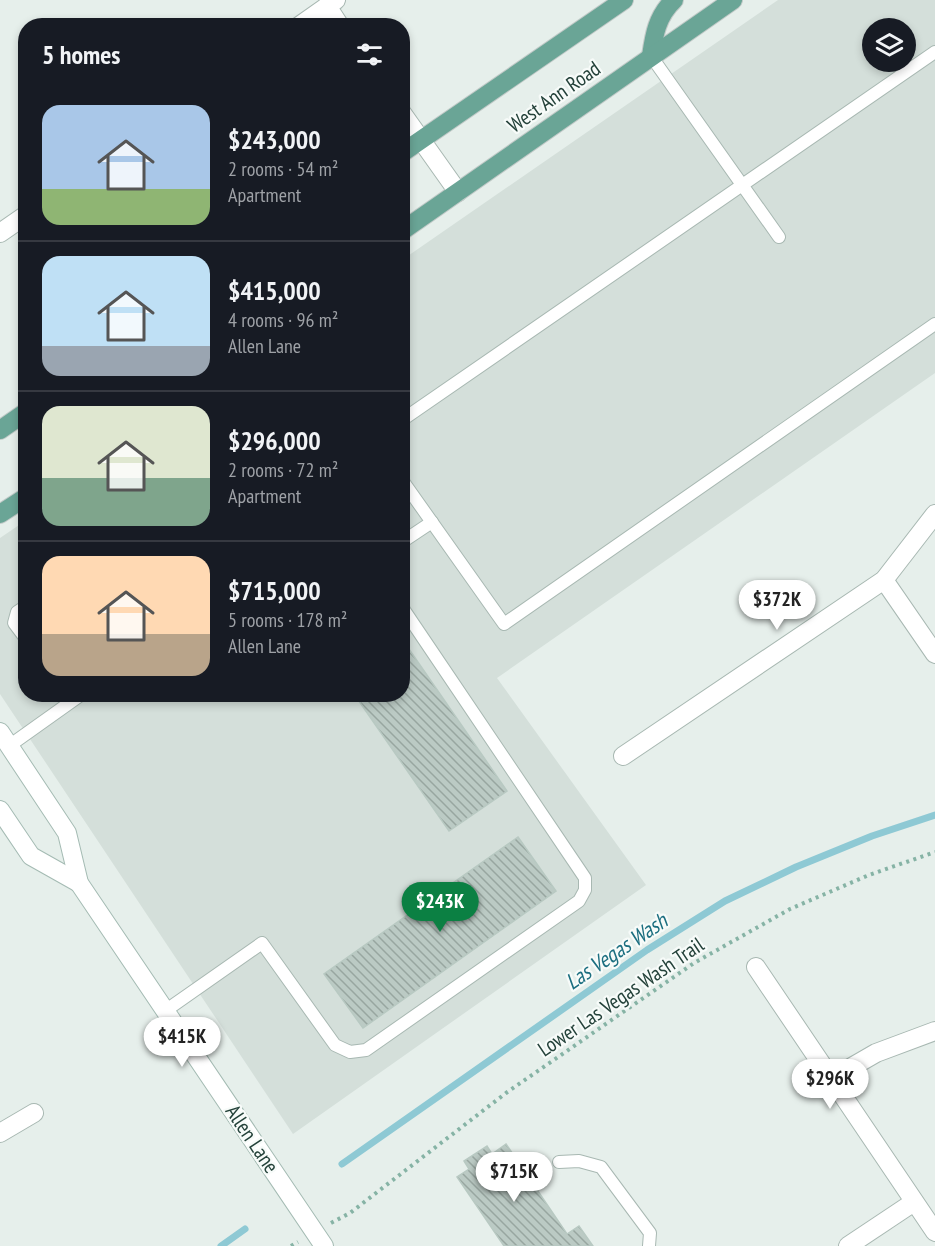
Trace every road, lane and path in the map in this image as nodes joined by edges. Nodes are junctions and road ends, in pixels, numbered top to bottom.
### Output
1 (624, 0) edge
2 (674, 0) edge
3 (733, 0) edge
4 (332, 3) edge
5 (310, 18) edge
6 (337, 18) edge
7 (935, 52) edge
8 (651, 56) junction
9 (410, 124) edge
10 (421, 140) junction
11 (410, 148) edge
12 (742, 185) junction
13 (458, 192) junction
14 (18, 220) edge
15 (410, 225) edge
16 (0, 232) edge
17 (779, 237) dead end
18 (935, 324) edge
19 (410, 414) edge
20 (18, 418) edge
21 (0, 430) edge
22 (410, 491) edge
23 (18, 502) edge
24 (0, 514) edge
25 (935, 514) edge
26 (432, 522) junction
27 (410, 537) edge
28 (884, 580) junction
29 (18, 611) edge
30 (410, 619) edge
31 (18, 628) edge
32 (935, 654) edge
33 (65, 702) edge
34 (5, 739) edge
35 (623, 756) dead end
36 (0, 810) edge
37 (935, 852) edge
38 (79, 883) junction
39 (756, 967) dead end
40 (165, 1011) junction
41 (935, 1031) edge
42 (831, 1079) junction
43 (34, 1113) dead end
44 (0, 1133) edge
45 (559, 1162) dead end
46 (914, 1202) junction
47 (350, 1213) dead end
48 (935, 1232) edge
49 (324, 1246) edge
50 (650, 1246) edge
51 (848, 1246) edge

1 - 10 main road, West Ann Road
2 - 8 main road
3 - 8 main road, West Ann Road
4 - 5 street
4 - 6 street
7 - 12 lane
8 - 12 lane
8 - 13 main road, West Ann Road
9 - 10 street
10 - 11 main road, West Ann Road
10 - 13 street
12 - 17 lane
12 - 19 lane
13 - 15 main road, West Ann Road
14 - 16 street
18 - 26 lane
20 - 21 main road
22 - 26 lane
23 - 24 main road
25 - 28 street
26 - 27 lane
28 - 32 street
28 - 35 street
29 - 31 lane
30 - 40 lane
33 - 34 lane
34 - 38 street, Allen Lane
36 - 38 street, Allen Lane
37 - 47 path, Lower Las Vegas Wash Trail
38 - 40 street, Allen Lane
39 - 42 street
40 - 49 street, Allen Lane
41 - 42 street
42 - 46 street
43 - 44 street
45 - 50 lane
46 - 48 street
46 - 51 street

